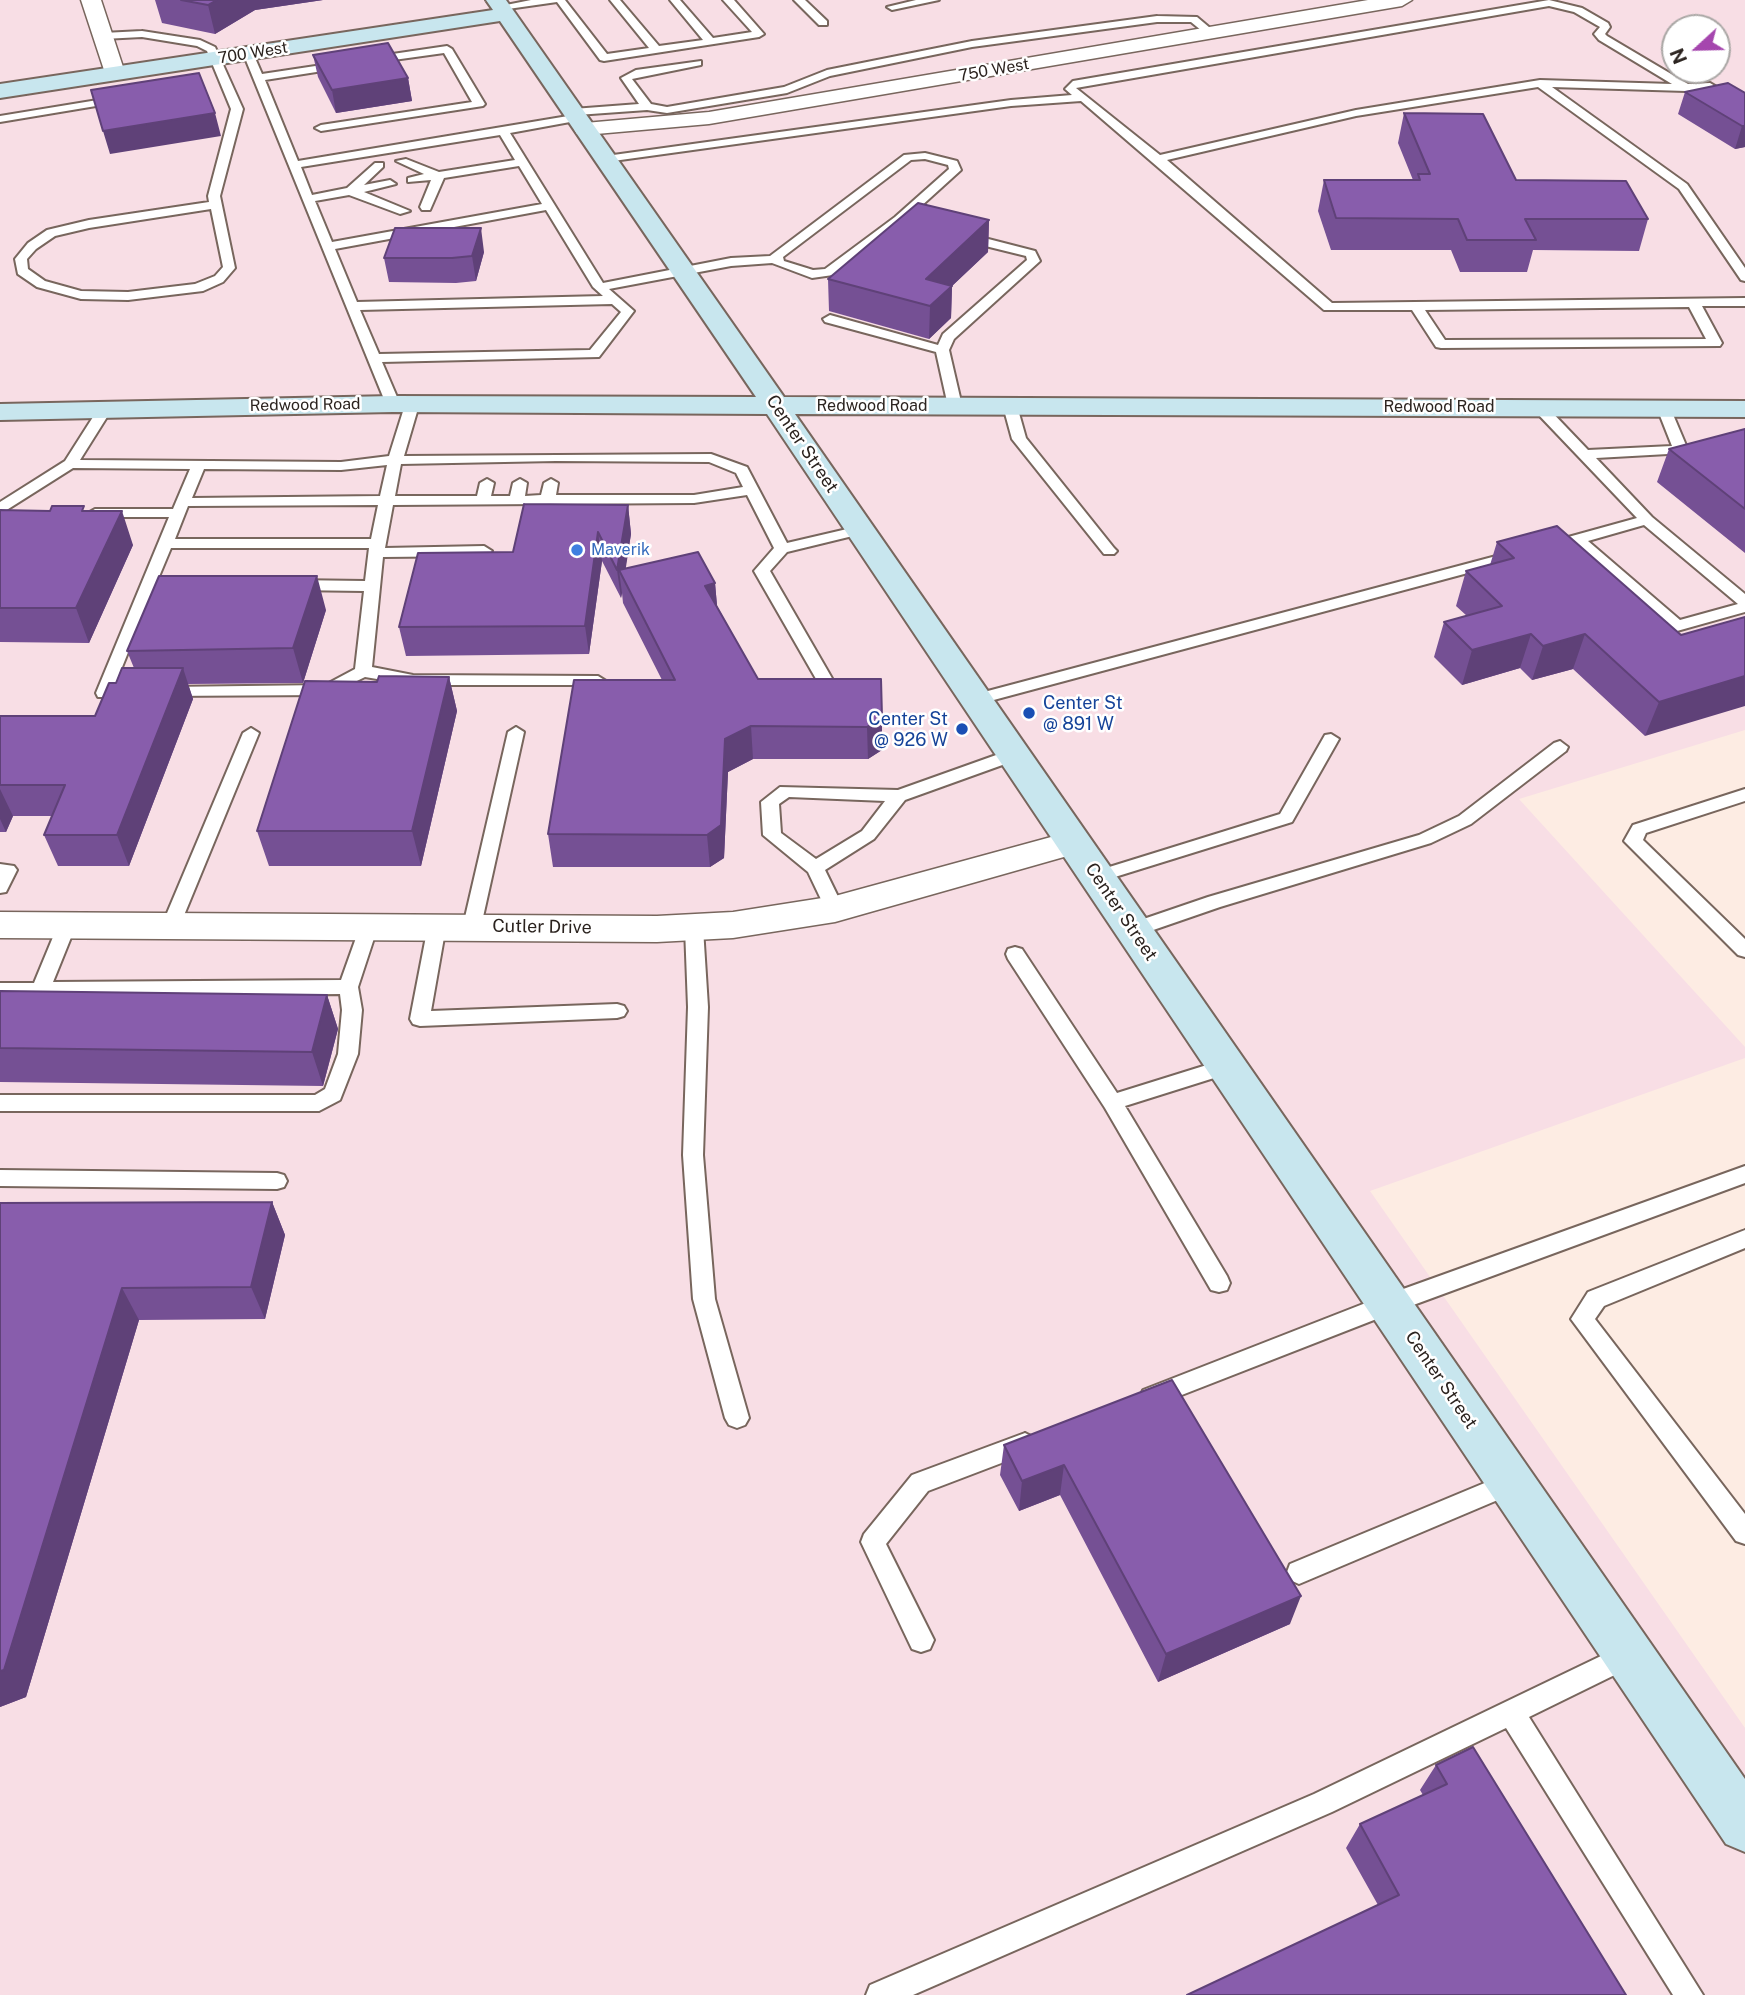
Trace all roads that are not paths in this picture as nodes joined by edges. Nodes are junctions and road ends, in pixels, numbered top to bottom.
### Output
1 (91, 0) edge
2 (554, 0) edge
3 (560, 0) edge
4 (615, 0) edge
5 (675, 0) edge
6 (728, 0) edge
7 (799, 0) edge
8 (934, 0) edge
9 (1398, 0) edge
10 (501, 7) edge
11 (891, 7) dead end
12 (822, 23) dead end
13 (1211, 33) junction
14 (103, 36) junction
15 (710, 41) junction
16 (656, 50) junction
17 (248, 53) junction
18 (214, 58) junction
19 (361, 62) edge
20 (697, 63) dead end
21 (349, 64) edge
22 (115, 74) junction
23 (258, 78) junction
24 (1539, 83) junction
25 (1686, 88) junction
26 (0, 91) edge
27 (137, 97) edge
28 (1083, 98) junction
29 (647, 107) junction
30 (1745, 109) edge
31 (0, 119) edge
32 (579, 120) junction
33 (321, 128) dead end
34 (503, 131) junction
35 (606, 159) junction
36 (1158, 159) junction
37 (523, 162) junction
38 (294, 165) junction
39 (439, 176) junction
40 (414, 184) junction
41 (392, 188) junction
42 (351, 192) junction
43 (308, 199) junction
44 (216, 205) junction
45 (549, 206) junction
46 (899, 220) junction
47 (926, 227) edge
48 (952, 233) edge
49 (328, 247) junction
50 (777, 259) junction
51 (685, 271) junction
52 (1745, 277) edge
53 (599, 287) junction
54 (590, 300) junction
55 (615, 300) junction
56 (566, 301) junction
57 (507, 302) junction
58 (534, 302) junction
59 (1745, 302) edge
60 (451, 303) junction
61 (479, 303) junction
62 (1694, 303) junction
63 (352, 306) junction
64 (1416, 306) junction
65 (468, 315) dead end
66 (496, 315) dead end
67 (440, 316) dead end
68 (523, 316) dead end
69 (555, 316) dead end
70 (579, 316) dead end
71 (830, 319) dead end
72 (476, 340) dead end
73 (504, 340) dead end
74 (419, 341) dead end
75 (448, 341) dead end
76 (536, 341) dead end
77 (560, 341) dead end
78 (942, 350) junction
79 (550, 355) junction
80 (491, 356) junction
81 (524, 356) junction
82 (434, 357) junction
83 (462, 357) junction
84 (374, 358) junction
85 (405, 358) junction
86 (402, 405) junction
87 (776, 405) junction
88 (956, 406) junction
89 (1010, 407) junction
90 (1540, 408) junction
91 (1664, 408) junction
92 (105, 409) junction
93 (1745, 409) edge
94 (0, 412) edge
95 (1584, 454) junction
96 (395, 460) junction
97 (69, 464) junction
98 (199, 465) junction
99 (297, 482) junction
100 (487, 483) dead end
101 (520, 483) dead end
102 (551, 483) dead end
103 (578, 483) dead end
104 (614, 483) dead end
105 (645, 483) dead end
106 (676, 483) dead end
107 (752, 490) junction
108 (643, 499) junction
109 (674, 499) junction
110 (548, 500) junction
111 (575, 500) junction
112 (612, 500) junction
113 (483, 501) junction
114 (516, 501) junction
115 (386, 502) junction
116 (181, 507) junction
117 (0, 510) edge
118 (27, 512) edge
119 (82, 513) edge
120 (1647, 520) junction
121 (860, 530) junction
122 (1577, 539) junction
123 (165, 543) junction
124 (377, 548) junction
125 (782, 549) junction
126 (484, 551) edge
127 (1109, 551) dead end
128 (149, 583) junction
129 (205, 584) edge
130 (275, 585) edge
131 (372, 586) junction
132 (1745, 604) edge
133 (363, 671) junction
134 (603, 681) edge
135 (829, 687) edge
136 (975, 700) junction
137 (516, 732) dead end
138 (251, 733) dead end
139 (1331, 739) dead end
140 (1560, 747) dead end
141 (1013, 755) junction
142 (1745, 795) edge
143 (899, 796) junction
144 (1073, 843) junction
145 (815, 868) junction
146 (0, 870) edge
147 (1096, 877) junction
148 (0, 887) edge
149 (835, 909) junction
150 (0, 925) edge
151 (67, 925) junction
152 (171, 925) junction
153 (369, 926) junction
154 (437, 926) junction
155 (472, 926) junction
156 (694, 928) junction
157 (1133, 930) junction
158 (1745, 950) edge
159 (1015, 954) dead end
160 (348, 987) junction
161 (0, 990) edge
162 (40, 990) junction
163 (617, 1012) dead end
164 (1226, 1067) junction
165 (1112, 1102) junction
166 (0, 1103) edge
167 (1745, 1174) edge
168 (0, 1178) edge
169 (277, 1181) dead end
170 (1745, 1239) edge
171 (1219, 1283) dead end
172 (1389, 1304) junction
173 (1129, 1405) edge
174 (737, 1418) dead end
175 (1051, 1435) edge
176 (1511, 1483) junction
177 (1745, 1533) edge
178 (1299, 1572) dead end
179 (921, 1640) dead end
180 (1629, 1655) junction
181 (1511, 1712) junction
182 (1745, 1825) edge
183 (880, 1995) edge
184 (1689, 1995) edge

1 - 14 street
2 - 10 lane
3 - 16 lane
4 - 16 lane
5 - 15 lane
6 - 15 lane
7 - 12 lane
8 - 11 lane
9 - 13 street, 750 West
10 - 17 main road, 700 West
10 - 32 main road, Center Street
13 - 29 lane
13 - 32 street, 750 West
14 - 18 lane
14 - 22 street
15 - 16 lane
17 - 18 main road, 700 West
17 - 23 lane
18 - 22 main road, 700 West
18 - 44 lane
19 - 33 lane
20 - 29 lane
21 - 23 lane
22 - 26 main road, 700 West
23 - 38 lane
24 - 25 lane
24 - 36 lane
24 - 52 lane
25 - 28 lane
25 - 30 lane
27 - 31 lane
28 - 35 lane
28 - 36 lane
29 - 32 lane
32 - 34 lane
32 - 35 main road, Center Street
34 - 37 lane
34 - 38 lane
35 - 51 main road, Center Street
36 - 64 lane
37 - 39 lane
37 - 45 lane
38 - 43 lane
39 - 40 lane
39 - 40 lane
39 - 40 lane
41 - 42 lane
41 - 42 lane
41 - 42 lane
42 - 43 lane
43 - 49 lane
44 - 44 lane
45 - 49 lane
45 - 53 lane
46 - 47 lane
46 - 50 lane
46 - 50 lane
48 - 78 lane
49 - 63 lane
50 - 51 lane
51 - 53 lane
51 - 87 main road, Center Street
53 - 55 lane
54 - 55 lane
54 - 56 lane
54 - 70 lane
55 - 79 lane
56 - 58 lane
56 - 69 lane
57 - 58 lane
57 - 61 lane
57 - 66 lane
58 - 68 lane
59 - 62 lane
60 - 61 lane
60 - 63 lane
60 - 67 lane
61 - 65 lane
62 - 64 lane
62 - 64 lane
63 - 84 lane
71 - 78 lane
72 - 83 lane
73 - 80 lane
74 - 85 lane
75 - 82 lane
76 - 81 lane
77 - 79 lane
78 - 88 lane
79 - 81 lane
80 - 81 lane
80 - 83 lane
82 - 83 lane
82 - 85 lane
84 - 85 lane
84 - 86 lane
86 - 87 main road, Redwood Road
86 - 92 main road, Redwood Road
86 - 96 lane
87 - 88 main road, Redwood Road
87 - 121 main road, Center Street
88 - 89 main road, Redwood Road
89 - 90 main road, Redwood Road
89 - 127 lane
90 - 91 main road, Redwood Road
90 - 95 lane
91 - 93 main road, Redwood Road
91 - 95 lane
92 - 94 main road, Redwood Road
92 - 97 lane
95 - 120 lane
96 - 99 lane
96 - 107 lane
96 - 115 lane
97 - 98 lane
97 - 117 lane
98 - 99 lane
98 - 116 lane
99 - 115 lane
99 - 116 lane
100 - 113 lane
101 - 114 lane
102 - 110 lane
103 - 111 lane
104 - 112 lane
105 - 108 lane
106 - 109 lane
107 - 109 lane
107 - 125 lane
108 - 109 lane
108 - 112 lane
110 - 111 lane
110 - 114 lane
111 - 112 lane
113 - 114 lane
113 - 115 lane
115 - 124 lane
116 - 119 lane
116 - 123 lane
117 - 118 lane
120 - 122 lane
120 - 132 lane
121 - 125 lane
121 - 136 main road, Center Street
122 - 132 lane
122 - 136 lane
123 - 124 lane
123 - 128 lane
124 - 126 lane
124 - 131 lane
125 - 135 lane
128 - 129 lane
128 - 133 lane
130 - 131 lane
131 - 133 lane
133 - 134 lane
136 - 141 main road, Center Street
137 - 155 lane
138 - 152 lane
139 - 147 lane
140 - 157 lane
141 - 143 lane
141 - 144 main road, Center Street
142 - 158 lane
143 - 145 lane
143 - 145 lane
144 - 147 main road, Center Street
144 - 149 street, Cutler Drive
145 - 149 lane
146 - 148 lane
147 - 157 main road, Center Street
149 - 156 street, Cutler Drive
150 - 151 street, Cutler Drive
151 - 152 street, Cutler Drive
151 - 162 lane
152 - 153 street, Cutler Drive
153 - 154 street, Cutler Drive
153 - 160 lane
154 - 155 street, Cutler Drive
154 - 163 lane
155 - 156 street, Cutler Drive
156 - 174 lane
157 - 164 main road, Center Street
159 - 165 lane
160 - 162 lane
160 - 166 lane
161 - 162 lane
164 - 165 lane
164 - 172 main road, Center Street
165 - 171 lane
167 - 172 lane
168 - 169 lane
170 - 177 lane
172 - 173 lane
172 - 176 main road, Center Street
175 - 179 lane
176 - 178 lane
176 - 180 main road, Center Street
180 - 181 lane
180 - 182 main road, Center Street
181 - 183 lane
181 - 184 lane

